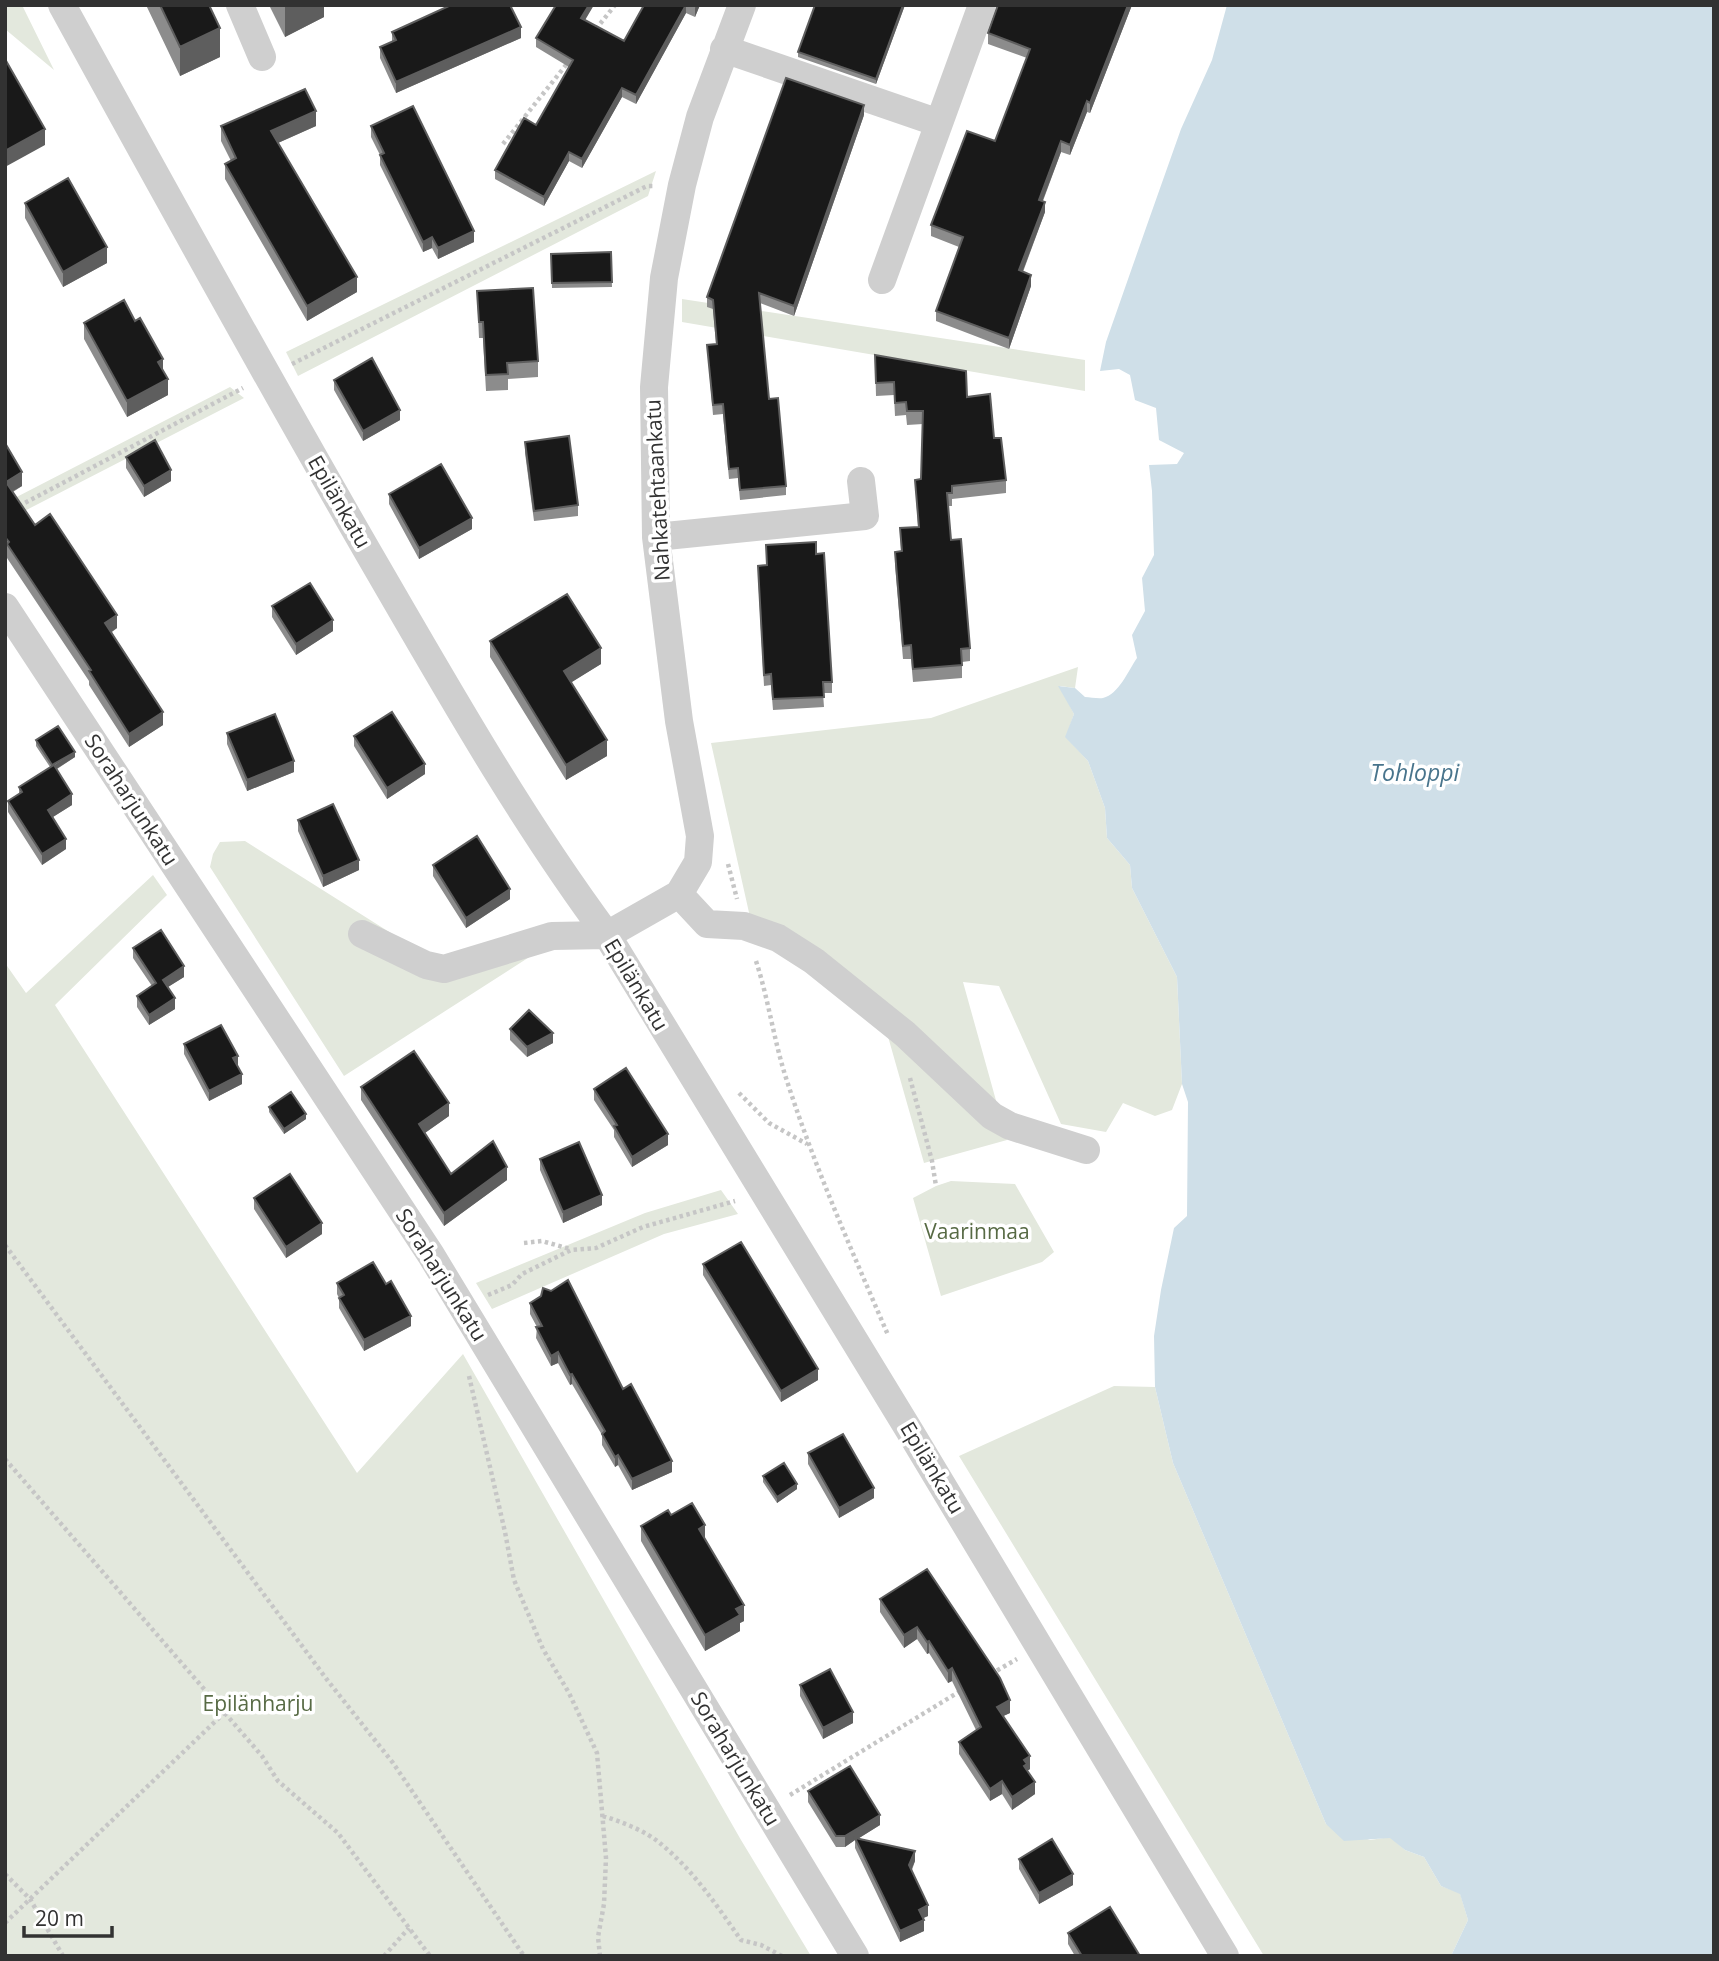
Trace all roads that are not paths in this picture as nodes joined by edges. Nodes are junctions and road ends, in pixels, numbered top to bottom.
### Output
1 (62, 5) edge
2 (240, 5) edge
3 (742, 5) edge
4 (982, 5) edge
5 (724, 49) junction
6 (262, 57) dead end
7 (939, 123) junction
8 (882, 279) dead end
9 (861, 481) dead end
10 (656, 537) junction
11 (5, 607) edge
12 (679, 894) junction
13 (362, 934) dead end
14 (607, 935) junction
15 (1086, 1150) dead end
16 (855, 1956) edge
17 (1225, 1956) edge

1 - 14 street, Epilänkatu
2 - 6 street
3 - 5 street, Nahkatehtaankatu
4 - 7 street
5 - 7 street
5 - 10 street, Nahkatehtaankatu
7 - 8 street
9 - 10 street
10 - 12 street, Nahkatehtaankatu
11 - 16 street, Soraharjunkatu
12 - 14 street, Nahkatehtaankatu
12 - 15 street
13 - 14 street
14 - 17 street, Epilänkatu

